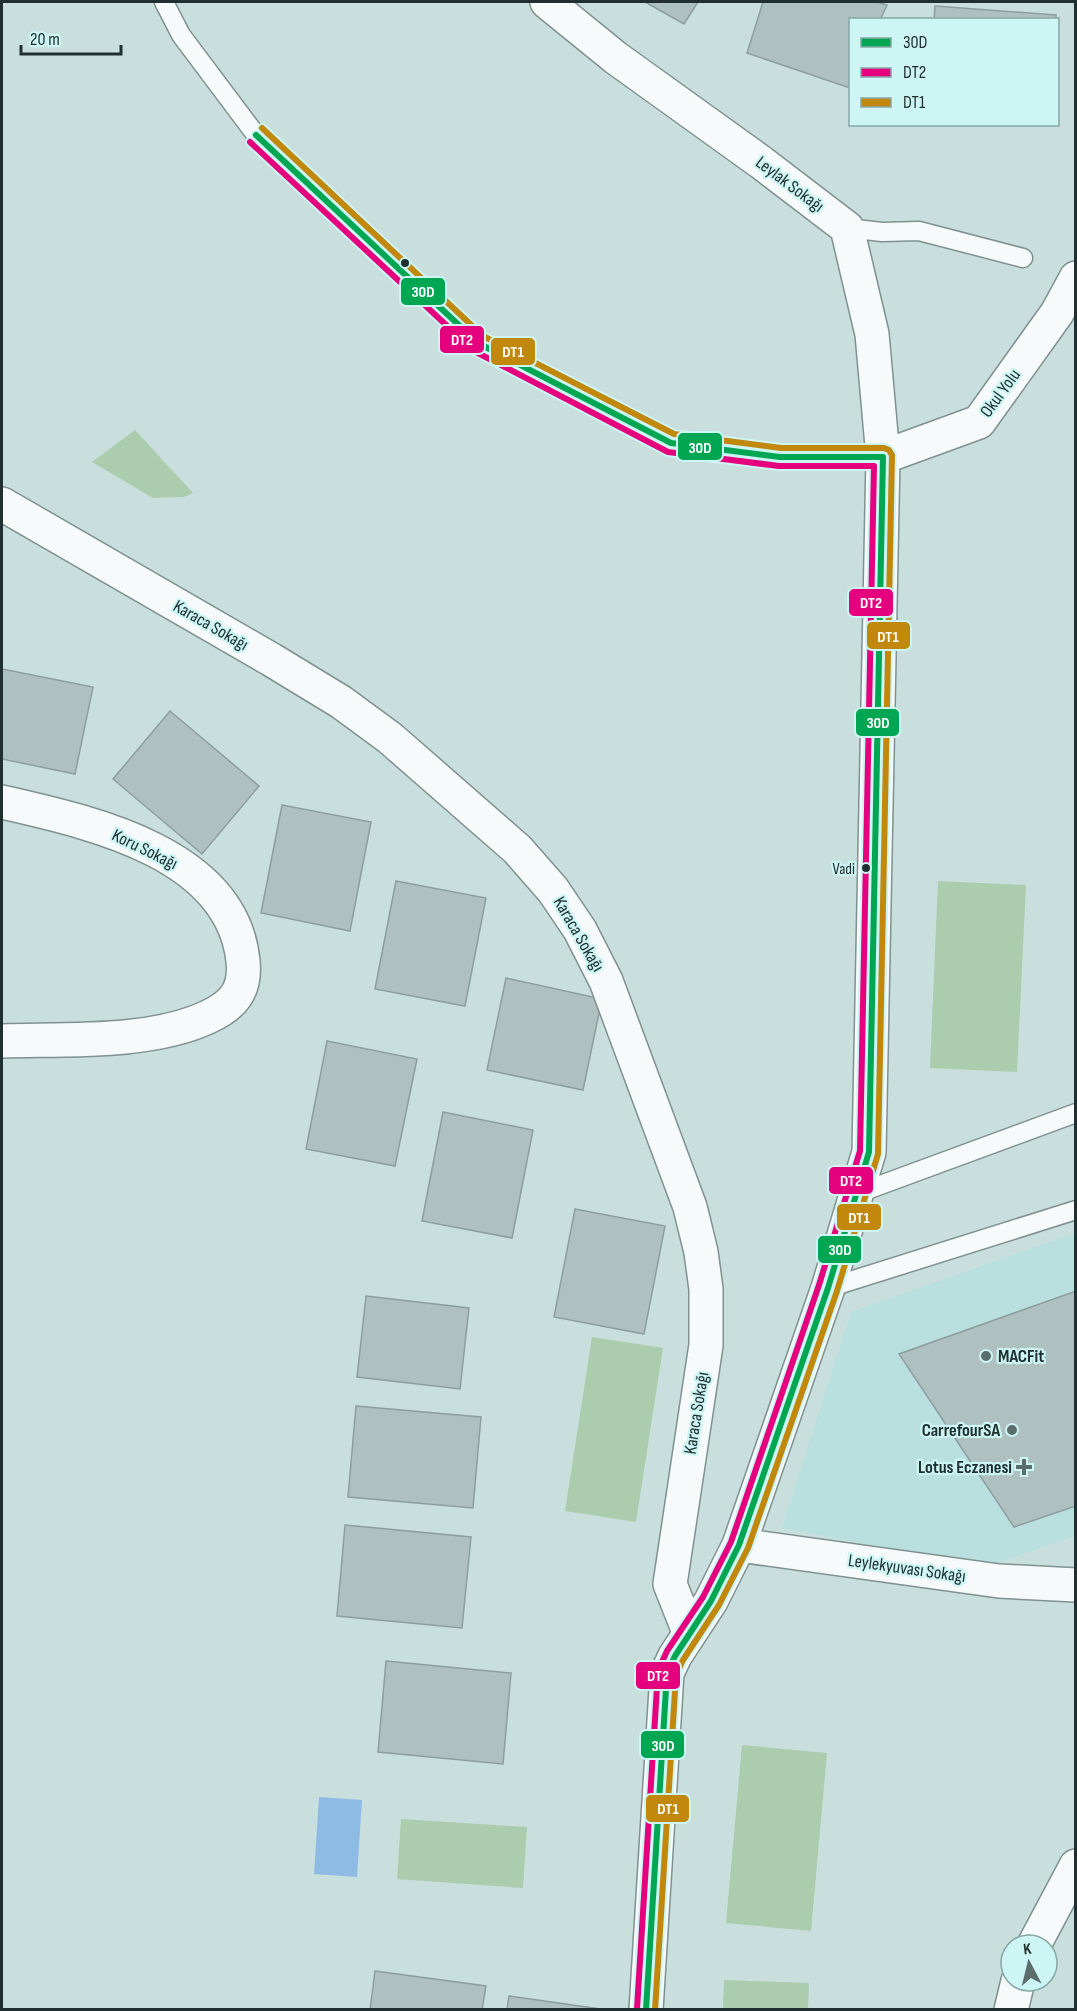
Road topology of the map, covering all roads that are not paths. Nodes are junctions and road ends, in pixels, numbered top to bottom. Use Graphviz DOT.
graph roads {
  1 [pos="164,2"];
  2 [pos="547,2"];
  3 [pos="847,228"];
  4 [pos="1023,258"];
  5 [pos="1076,278"];
  6 [pos="883,457"];
  7 [pos="2,504"];
  8 [pos="2,802"];
  9 [pos="2,1041"];
  10 [pos="1076,1113"];
  11 [pos="856,1194"];
  12 [pos="1076,1210"];
  13 [pos="828,1288"];
  14 [pos="739,1545"];
  15 [pos="1076,1585"];
  16 [pos="689,1632"];
  17 [pos="1076,1866"];
  18 [pos="1040,1933"];
  19 [pos="1015,1993"];
  20 [pos="646,2010"];
  21 [pos="1011,2010"];
  1 -- 6 [label="lane"];
  2 -- 3 [label="street, Leylak Sokağı"];
  3 -- 4 [label="lane"];
  3 -- 6 [label="street"];
  5 -- 6 [label="street, Okul Yolu"];
  6 -- 11 [label="street"];
  7 -- 16 [label="street, Karaca Sokağı"];
  8 -- 9 [label="street, Koru Sokağı"];
  10 -- 11 [label="lane"];
  11 -- 13 [label="street"];
  12 -- 13 [label="lane"];
  13 -- 14 [label="street"];
  14 -- 15 [label="street, Leylekyuvası Sokağı"];
  14 -- 16 [label="street"];
  16 -- 20 [label="street"];
  17 -- 18 [label="street"];
  19 -- 21 [label="street"];
}
